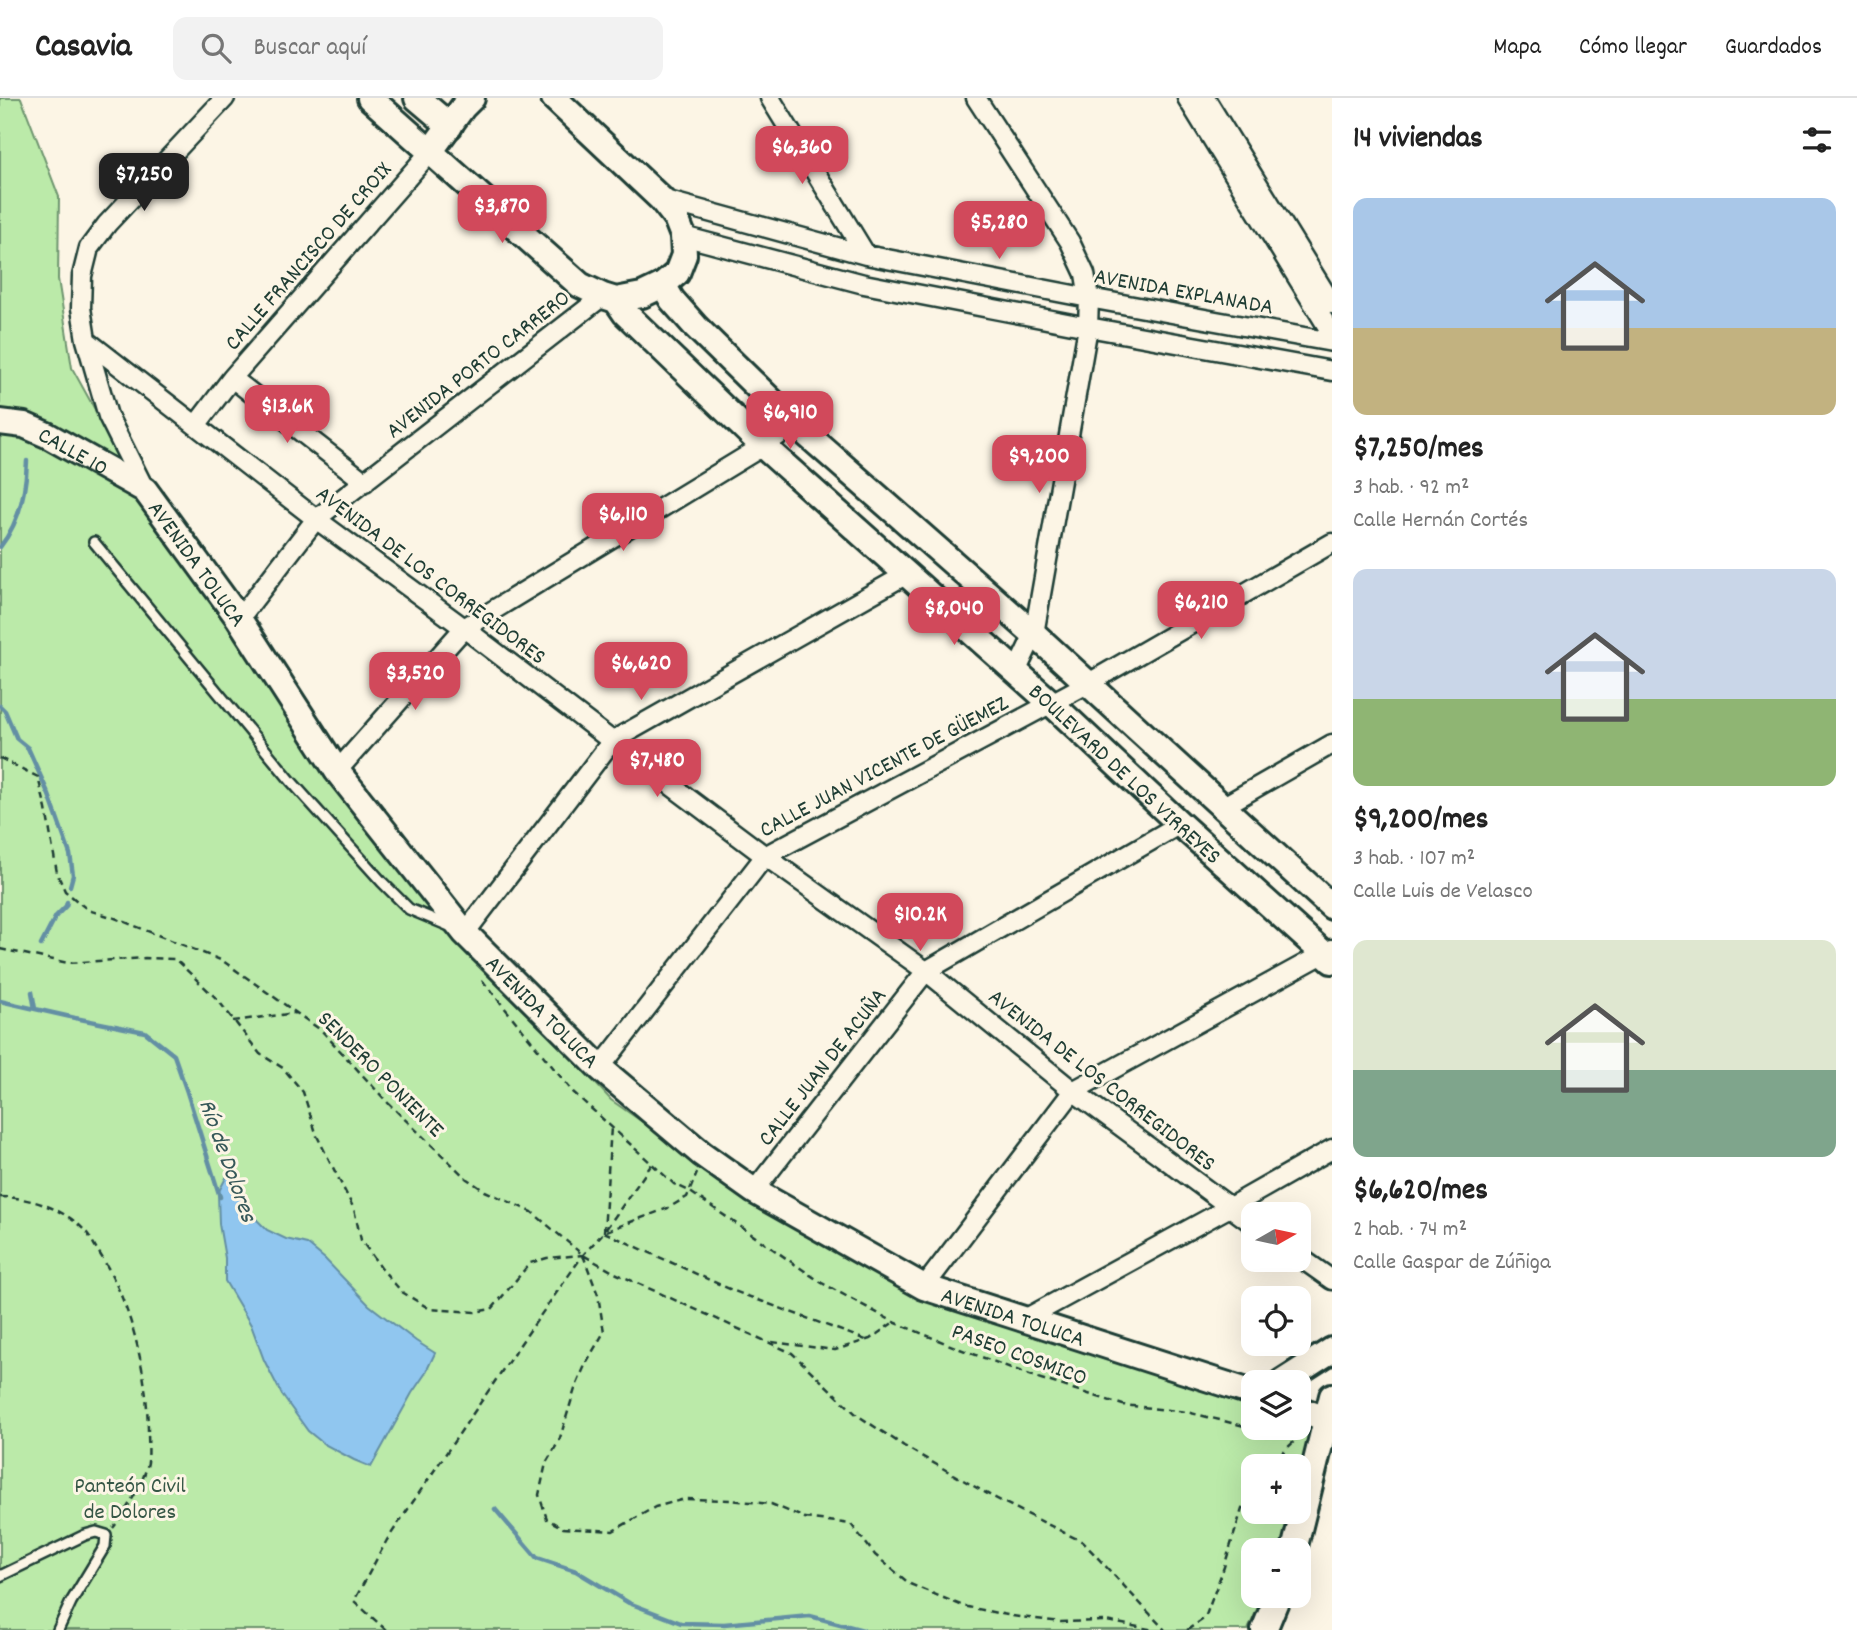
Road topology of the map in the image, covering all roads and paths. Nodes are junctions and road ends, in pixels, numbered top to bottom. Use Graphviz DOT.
graph roads {
  1 [pos="225,98"];
  2 [pos="370,98"];
  3 [pos="416,98"];
  4 [pos="472,98"];
  5 [pos="554,98"];
  6 [pos="770,98"];
  7 [pos="976,98"];
  8 [pos="1187,98"];
  9 [pos="1205,98"];
  10 [pos="450,126"];
  11 [pos="430,152"];
  12 [pos="661,199"];
  13 [pos="682,236"];
  14 [pos="866,255"];
  15 [pos="663,285"];
  16 [pos="609,298"];
  17 [pos="1089,298"];
  18 [pos="1332,304"];
  19 [pos="1088,327"];
  20 [pos="1332,334"];
  21 [pos="86,340"];
  22 [pos="1332,342"];
  23 [pos="1332,371"];
  24 [pos="232,378"];
  25 [pos="0,422"];
  26 [pos="197,424"];
  27 [pos="795,424"];
  28 [pos="763,446"];
  29 [pos="365,482"];
  30 [pos="145,490"];
  31 [pos="316,519"];
  32 [pos="94,542"];
  33 [pos="1332,543"];
  34 [pos="906,574"];
  35 [pos="239,619"];
  36 [pos="464,628"];
  37 [pos="1034,634"];
  38 [pos="1016,672"];
  39 [pos="1087,684"];
  40 [pos="1051,703"];
  41 [pos="612,741"];
  42 [pos="1332,744"];
  43 [pos="0,758"];
  44 [pos="338,771"];
  45 [pos="1222,807"];
  46 [pos="1180,824"];
  47 [pos="765,856"];
  48 [pos="1332,907"];
  49 [pos="464,933"];
  50 [pos="0,949"];
  51 [pos="1329,954"];
  52 [pos="926,971"];
  53 [pos="477,974"];
  54 [pos="296,1013"];
  55 [pos="233,1021"];
  56 [pos="600,1068"];
  57 [pos="1073,1091"];
  58 [pos="611,1126"];
  59 [pos="1332,1149"];
  60 [pos="702,1154"];
  61 [pos="652,1164"];
  62 [pos="690,1191"];
  63 [pos="754,1191"];
  64 [pos="0,1196"];
  65 [pos="1230,1207"];
  66 [pos="1241,1215"];
  67 [pos="604,1232"];
  68 [pos="583,1255"];
  69 [pos="1311,1265"];
  70 [pos="1332,1280"];
  71 [pos="924,1287"];
  72 [pos="1023,1320"];
  73 [pos="894,1322"];
  74 [pos="866,1340"];
  75 [pos="766,1342"];
  76 [pos="1332,1350"];
  77 [pos="1301,1370"];
  78 [pos="1241,1389"];
  79 [pos="1330,1407"];
  80 [pos="1311,1408"];
  81 [pos="1241,1425"];
  82 [pos="1311,1426"];
  83 [pos="1296,1440"];
  84 [pos="1282,1454"];
  85 [pos="1241,1512"];
  86 [pos="106,1535"];
  87 [pos="1297,1538"];
  88 [pos="0,1576"];
  89 [pos="1273,1608"];
  90 [pos="58,1630"];
  91 [pos="386,1630"];
  92 [pos="1155,1630"];
  93 [pos="1166,1630"];
  94 [pos="1186,1630"];
  95 [pos="1264,1630"];
  1 -- 21 [label="street, AVENIDA TOLUCA"];
  2 -- 11 [label="street"];
  3 -- 10 [label="street"];
  4 -- 10 [label="street"];
  5 -- 12 [label="street"];
  6 -- 14 [label="street"];
  7 -- 17 [label="street"];
  8 -- 20 [label="street"];
  9 -- 18 [label="street"];
  10 -- 11 [label="street"];
  11 -- 16 [label="street, BOULEVARD DE LOS VIRREYES"];
  11 -- 24 [label="street, CALLE FRANCISCO DE CROIX"];
  12 -- 13 [label="street"];
  12 -- 14 [label="street, AVENIDA EXPLANADA"];
  13 -- 15 [label="street"];
  13 -- 19 [label="street"];
  14 -- 17 [label="street, AVENIDA EXPLANADA"];
  15 -- 16 [label="street"];
  15 -- 27 [label="street, BOULEVARD DE LOS VIRREYES"];
  16 -- 28 [label="street, BOULEVARD DE LOS VIRREYES"];
  16 -- 29 [label="street, AVENIDA PORTO CARRERO"];
  17 -- 19 [label="street"];
  17 -- 22 [label="street, AVENIDA EXPLANADA"];
  19 -- 23 [label="street"];
  19 -- 37 [label="street"];
  21 -- 26 [label="street, AVENIDA DE LOS CORREGIDORES"];
  21 -- 30 [label="street, AVENIDA TOLUCA"];
  24 -- 26 [label="street, CALLE FRANCISCO DE CROIX"];
  24 -- 29 [label="street"];
  25 -- 30 [label="street, CALLE 10"];
  26 -- 31 [label="street, AVENIDA DE LOS CORREGIDORES"];
  27 -- 28 [label="street"];
  27 -- 37 [label="street, BOULEVARD DE LOS VIRREYES"];
  28 -- 34 [label="street, BOULEVARD DE LOS VIRREYES"];
  28 -- 36 [label="street"];
  29 -- 31 [label="street, AVENIDA PORTO CARRERO"];
  30 -- 35 [label="street, AVENIDA TOLUCA"];
  31 -- 35 [label="street, AVENIDA PORTO CARRERO"];
  31 -- 36 [label="street, AVENIDA DE LOS CORREGIDORES"];
  32 -- 49 [label="lane"];
  33 -- 39 [label="street, CALLE JUAN VICENTE DE GÜEMEZ"];
  34 -- 38 [label="street, BOULEVARD DE LOS VIRREYES"];
  34 -- 41 [label="street"];
  35 -- 44 [label="street, AVENIDA TOLUCA"];
  36 -- 41 [label="street, AVENIDA DE LOS CORREGIDORES"];
  36 -- 44 [label="street"];
  37 -- 38 [label="street"];
  37 -- 39 [label="street, BOULEVARD DE LOS VIRREYES"];
  38 -- 40 [label="street, BOULEVARD DE LOS VIRREYES"];
  39 -- 40 [label="street, CALLE JUAN VICENTE DE GÜEMEZ"];
  39 -- 45 [label="street, BOULEVARD DE LOS VIRREYES"];
  40 -- 46 [label="street, BOULEVARD DE LOS VIRREYES"];
  40 -- 47 [label="street, CALLE JUAN VICENTE DE GÜEMEZ"];
  41 -- 47 [label="street, AVENIDA DE LOS CORREGIDORES"];
  41 -- 49 [label="street"];
  42 -- 45 [label="street"];
  43 -- 54 [label="path, SENDERO PONIENTE"];
  44 -- 49 [label="street, AVENIDA TOLUCA"];
  45 -- 48 [label="street, BOULEVARD DE LOS VIRREYES"];
  46 -- 51 [label="street, BOULEVARD DE LOS VIRREYES"];
  46 -- 52 [label="street, CALLE JUAN DE ACUÑA"];
  47 -- 52 [label="street, AVENIDA DE LOS CORREGIDORES"];
  47 -- 56 [label="street, CALLE JUAN VICENTE DE GÜEMEZ"];
  49 -- 56 [label="street, AVENIDA TOLUCA"];
  50 -- 55 [label="path"];
  51 -- 57 [label="street"];
  52 -- 57 [label="street, AVENIDA DE LOS CORREGIDORES"];
  52 -- 63 [label="street, CALLE JUAN DE ACUÑA"];
  53 -- 58 [label="path, PASEO COSMICO"];
  54 -- 55 [label="path"];
  54 -- 68 [label="path, SENDERO PONIENTE"];
  55 -- 68 [label="path"];
  56 -- 60 [label="street, AVENIDA TOLUCA"];
  57 -- 65 [label="street, AVENIDA DE LOS CORREGIDORES"];
  57 -- 71 [label="street"];
  58 -- 61 [label="path, PASEO COSMICO"];
  58 -- 67 [label="path"];
  59 -- 65 [label="street"];
  60 -- 62 [label="path"];
  60 -- 63 [label="street, AVENIDA TOLUCA"];
  61 -- 62 [label="path, PASEO COSMICO"];
  61 -- 67 [label="path"];
  62 -- 67 [label="path"];
  62 -- 73 [label="path, PASEO COSMICO"];
  63 -- 71 [label="street, AVENIDA TOLUCA"];
  64 -- 86 [label="path"];
  65 -- 66 [label="street, AVENIDA DE LOS CORREGIDORES"];
  65 -- 72 [label="street"];
  67 -- 68 [label="path"];
  67 -- 74 [label="path"];
  68 -- 75 [label="path, SENDERO PONIENTE"];
  68 -- 91 [label="path"];
  68 -- 92 [label="path"];
  69 -- 70 [label="street"];
  71 -- 72 [label="street, AVENIDA TOLUCA"];
  72 -- 78 [label="street, AVENIDA TOLUCA"];
  73 -- 74 [label="path"];
  73 -- 81 [label="path, PASEO COSMICO"];
  74 -- 75 [label="path"];
  75 -- 93 [label="path, SENDERO PONIENTE"];
  76 -- 77 [label="street"];
  79 -- 80 [label="street"];
  79 -- 82 [label="path"];
  79 -- 87 [label="street"];
  83 -- 84 [label="path"];
  85 -- 94 [label="path"];
  86 -- 88 [label="lane"];
  86 -- 90 [label="lane"];
  89 -- 95 [label="street"];
}
